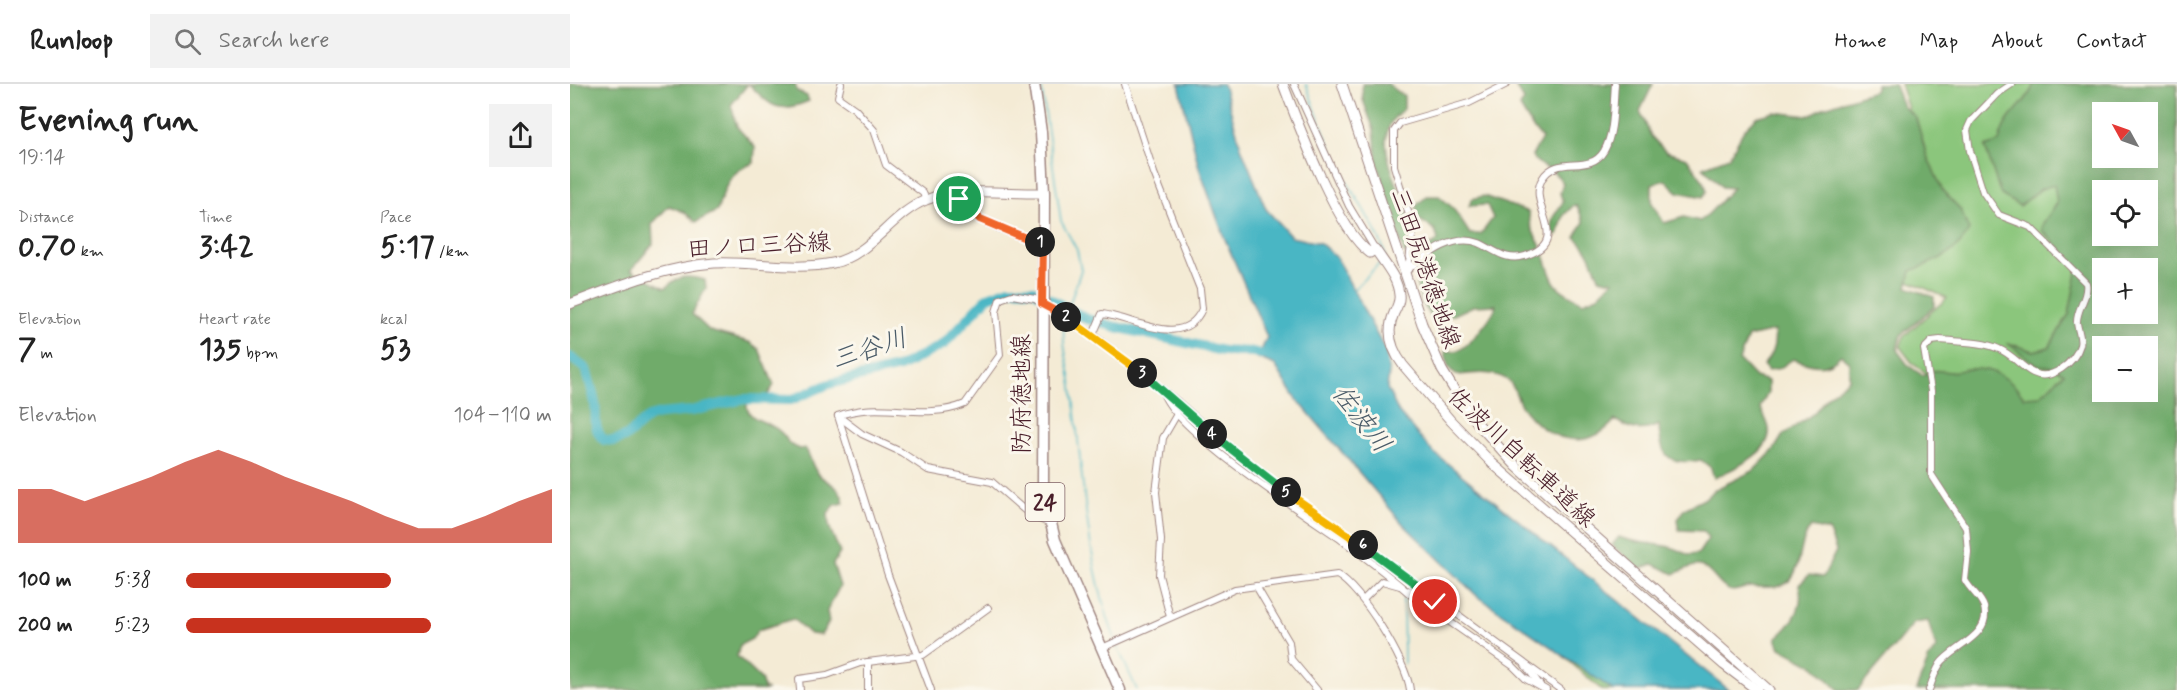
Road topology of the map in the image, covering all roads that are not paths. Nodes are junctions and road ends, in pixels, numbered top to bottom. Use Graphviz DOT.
graph roads {
  1 [pos="840,84"];
  2 [pos="1034,84"];
  3 [pos="1125,84"];
  4 [pos="1283,84"];
  5 [pos="1294,84"];
  6 [pos="1342,84"];
  7 [pos="1507,84"];
  8 [pos="1615,84"];
  9 [pos="2012,84"];
  10 [pos="957,193"];
  11 [pos="1044,193"];
  12 [pos="926,200"];
  13 [pos="1043,241"];
  14 [pos="1377,252"];
  15 [pos="1402,259"];
  16 [pos="1387,268"];
  17 [pos="1408,270"];
  18 [pos="1042,297"];
  19 [pos="570,304"];
  20 [pos="1093,335"];
  21 [pos="1162,389"];
  22 [pos="1177,414"];
  23 [pos="838,416"];
  24 [pos="1050,524"];
  25 [pos="1603,544"];
  26 [pos="1595,553"];
  27 [pos="1256,586"];
  28 [pos="1404,588"];
  29 [pos="1364,599"];
  30 [pos="1437,600"];
  31 [pos="988,608"];
  32 [pos="1170,617"];
  33 [pos="1102,648"];
  34 [pos="919,656"];
  35 [pos="868,662"];
  36 [pos="1525,664"];
  37 [pos="1724,665"];
  38 [pos="1746,673"];
  39 [pos="1544,689"];
  40 [pos="800,690"];
  41 [pos="868,690"];
  42 [pos="931,690"];
  43 [pos="1120,690"];
  44 [pos="1317,690"];
  45 [pos="1410,690"];
  46 [pos="1561,690"];
  47 [pos="1757,690"];
  48 [pos="1769,690"];
  49 [pos="1929,690"];
  1 -- 12 [label="street"];
  2 -- 11 [label="main road, 防府徳地線 / 24"];
  3 -- 20 [label="street"];
  4 -- 14 [label="main road, 佐波川自転車道線"];
  5 -- 14 [label="street"];
  6 -- 15 [label="main road, 三田尻港徳地線"];
  7 -- 17 [label="street"];
  8 -- 17 [label="street"];
  9 -- 49 [label="street"];
  10 -- 11 [label="main road, 田ノ口三谷線"];
  10 -- 12 [label="main road, 田ノ口三谷線"];
  10 -- 13 [label="street"];
  11 -- 13 [label="main road, 防府徳地線 / 24"];
  12 -- 19 [label="main road, 田ノ口三谷線"];
  13 -- 18 [label="main road, 防府徳地線 / 24"];
  14 -- 16 [label="main road, 佐波川自転車道線"];
  15 -- 16 [label="street"];
  15 -- 17 [label="main road, 三田尻港徳地線"];
  16 -- 26 [label="main road, 佐波川自転車道線"];
  17 -- 25 [label="main road, 三田尻港徳地線"];
  18 -- 20 [label="street"];
  18 -- 23 [label="street"];
  18 -- 24 [label="main road, 防府徳地線 / 24"];
  20 -- 21 [label="street"];
  21 -- 22 [label="street"];
  21 -- 30 [label="street"];
  22 -- 28 [label="street"];
  22 -- 32 [label="street"];
  23 -- 24 [label="street"];
  23 -- 34 [label="street"];
  24 -- 33 [label="main road, 防府徳地線 / 24"];
  25 -- 26 [label="street"];
  25 -- 38 [label="main road, 三田尻港徳地線"];
  26 -- 37 [label="main road, 佐波川自転車道線"];
  27 -- 29 [label="street"];
  27 -- 32 [label="street"];
  27 -- 44 [label="street"];
  28 -- 29 [label="street"];
  28 -- 30 [label="street"];
  28 -- 39 [label="street"];
  29 -- 45 [label="street"];
  30 -- 36 [label="street"];
  31 -- 34 [label="street"];
  32 -- 33 [label="street"];
  33 -- 43 [label="main road, 防府徳地線 / 24"];
  34 -- 35 [label="street"];
  34 -- 42 [label="street"];
  35 -- 40 [label="street"];
  35 -- 41 [label="street"];
  36 -- 39 [label="street"];
  36 -- 46 [label="street"];
  37 -- 38 [label="street"];
  37 -- 47 [label="main road, 佐波川自転車道線"];
  38 -- 47 [label="street"];
  38 -- 48 [label="main road, 三田尻港徳地線"];
}
